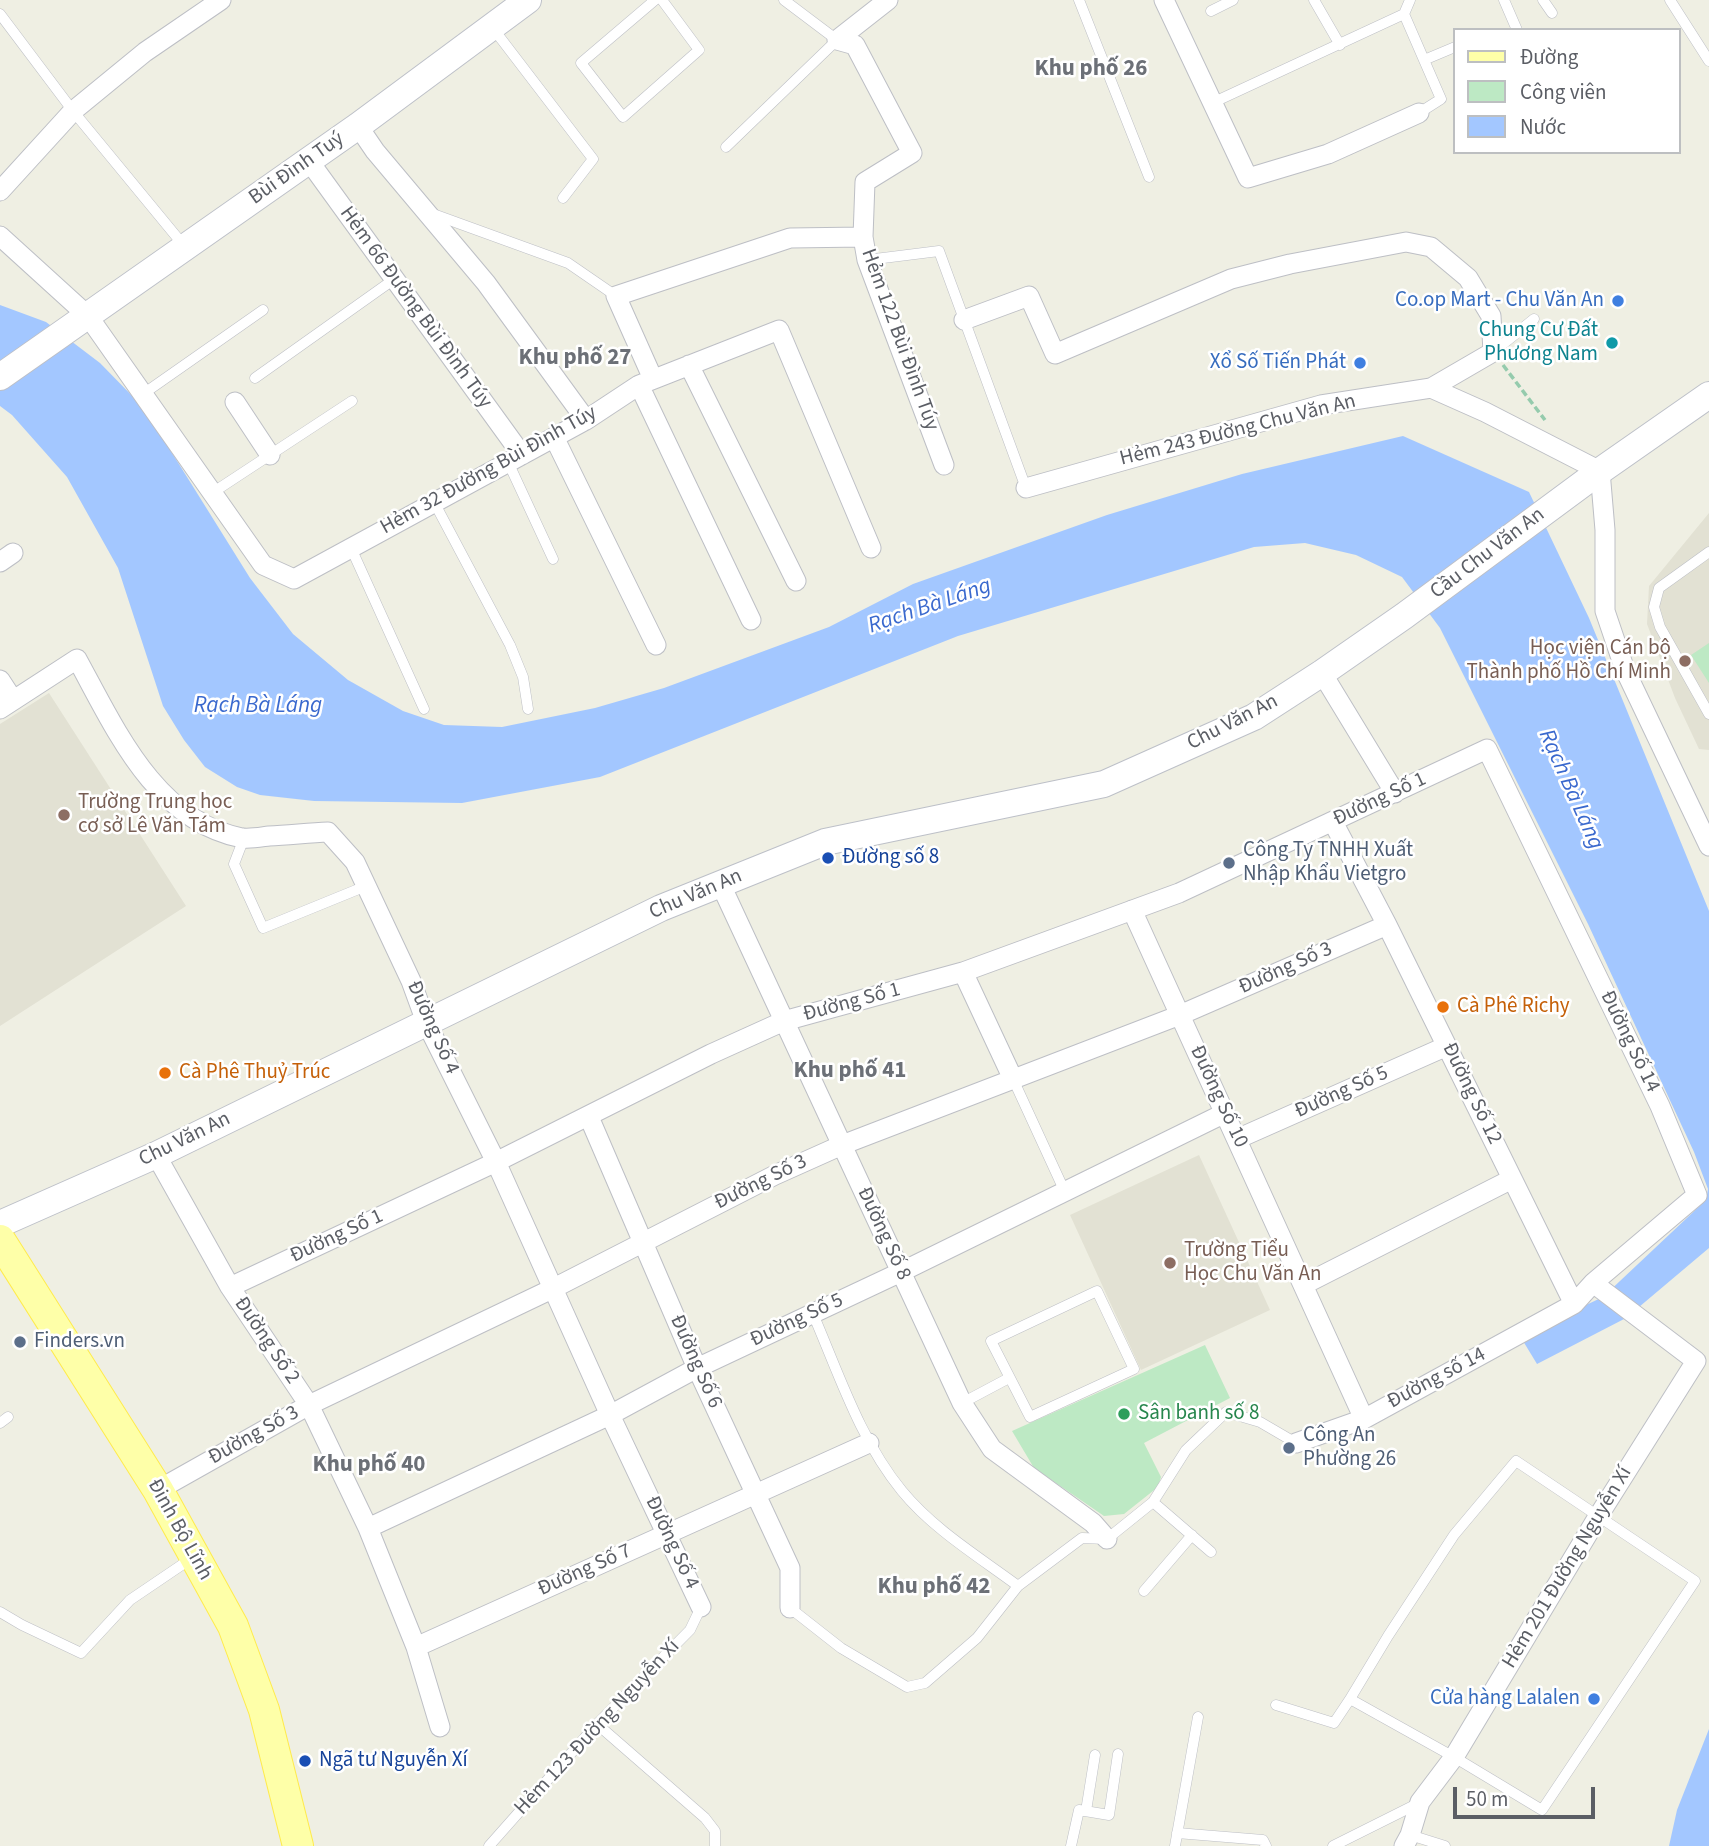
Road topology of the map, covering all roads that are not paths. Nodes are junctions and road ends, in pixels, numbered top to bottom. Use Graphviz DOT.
graph roads {
  1 [pos="221,0"];
  2 [pos="528,0"];
  3 [pos="655,0"];
  4 [pos="662,0"];
  5 [pos="784,0"];
  6 [pos="888,0"];
  7 [pos="1079,0"];
  8 [pos="1164,0"];
  9 [pos="1233,0"];
  10 [pos="1314,0"];
  11 [pos="1410,0"];
  12 [pos="1504,0"];
  13 [pos="1542,0"];
  14 [pos="1670,0"];
  15 [pos="1211,10"];
  16 [pos="1552,13"];
  17 [pos="0,14"];
  18 [pos="1404,14"];
  19 [pos="492,27"];
  20 [pos="1516,28"];
  21 [pos="837,40"];
  22 [pos="1340,45"];
  23 [pos="1454,47"];
  24 [pos="1424,60"];
  25 [pos="1709,61"];
  26 [pos="1212,103"];
  27 [pos="73,111"];
  28 [pos="1419,113"];
  29 [pos="358,126"];
  30 [pos="726,148"];
  31 [pos="309,161"];
  32 [pos="1149,177"];
  33 [pos="0,191"];
  34 [pos="563,198"];
  35 [pos="425,211"];
  36 [pos="0,236"];
  37 [pos="863,237"];
  38 [pos="185,247"];
  39 [pos="867,260"];
  40 [pos="393,280"];
  41 [pos="616,296"];
  42 [pos="264,310"];
  43 [pos="88,316"];
  44 [pos="1534,319"];
  45 [pos="964,320"];
  46 [pos="1493,352"];
  47 [pos="690,365"];
  48 [pos="0,377"];
  49 [pos="256,379"];
  50 [pos="646,382"];
  51 [pos="1431,388"];
  52 [pos="143,394"];
  53 [pos="1709,395"];
  54 [pos="352,401"];
  55 [pos="235,402"];
  56 [pos="586,420"];
  57 [pos="554,437"];
  58 [pos="270,455"];
  59 [pos="515,459"];
  60 [pos="944,465"];
  61 [pos="1600,471"];
  62 [pos="1026,488"];
  63 [pos="212,493"];
  64 [pos="434,502"];
  65 [pos="351,548"];
  66 [pos="871,548"];
  67 [pos="1709,552"];
  68 [pos="553,559"];
  69 [pos="796,581"];
  70 [pos="1405,616"];
  71 [pos="751,620"];
  72 [pos="656,645"];
  73 [pos="1322,673"];
  74 [pos="0,680"];
  75 [pos="7,705"];
  76 [pos="424,709"];
  77 [pos="528,709"];
  78 [pos="1709,714"];
  79 [pos="1488,749"];
  80 [pos="1395,793"];
  81 [pos="1333,822"];
  82 [pos="244,838"];
  83 [pos="1709,846"];
  84 [pos="720,883"];
  85 [pos="366,886"];
  86 [pos="1132,910"];
  87 [pos="1387,925"];
  88 [pos="963,972"];
  89 [pos="1180,1015"];
  90 [pos="784,1021"];
  91 [pos="426,1022"];
  92 [pos="1447,1046"];
  93 [pos="1013,1079"];
  94 [pos="1225,1113"];
  95 [pos="589,1117"];
  96 [pos="1237,1139"];
  97 [pos="842,1145"];
  98 [pos="156,1155"];
  99 [pos="496,1162"];
  100 [pos="1512,1179"];
  101 [pos="1065,1192"];
  102 [pos="0,1224"];
  103 [pos="0,1240"];
  104 [pos="641,1243"];
  105 [pos="901,1272"];
  106 [pos="1593,1283"];
  107 [pos="1303,1285"];
  108 [pos="230,1287"];
  109 [pos="554,1288"];
  110 [pos="1574,1304"];
  111 [pos="813,1314"];
  112 [pos="697,1368"];
  113 [pos="1009,1378"];
  114 [pos="962,1403"];
  115 [pos="309,1405"];
  116 [pos="610,1415"];
  117 [pos="1364,1419"];
  118 [pos="1296,1443"];
  119 [pos="869,1444"];
  120 [pos="158,1490"];
  121 [pos="756,1494"];
  122 [pos="1153,1502"];
  123 [pos="1598,1515"];
  124 [pos="368,1528"];
  125 [pos="667,1534"];
  126 [pos="1192,1535"];
  127 [pos="1107,1539"];
  128 [pos="1211,1552"];
  129 [pos="195,1556"];
  130 [pos="1018,1586"];
  131 [pos="1144,1591"];
  132 [pos="701,1607"];
  133 [pos="790,1608"];
  134 [pos="0,1612"];
  135 [pos="416,1647"];
  136 [pos="1350,1699"];
  137 [pos="1276,1705"];
  138 [pos="1198,1717"];
  139 [pos="597,1724"];
  140 [pos="440,1727"];
  141 [pos="1118,1754"];
  142 [pos="1095,1755"];
  143 [pos="1454,1757"];
  144 [pos="1420,1802"];
  145 [pos="1086,1811"];
  146 [pos="1177,1833"];
  147 [pos="1407,1841"];
  148 [pos="298,1846"];
  149 [pos="490,1846"];
  150 [pos="715,1846"];
  151 [pos="1071,1846"];
  152 [pos="1175,1846"];
  153 [pos="1266,1846"];
  154 [pos="1333,1846"];
  155 [pos="1445,1846"];
  1 -- 27 [label="street"];
  2 -- 19 [label="street, Bùi Đình Tuý"];
  3 -- 4 [label="lane"];
  5 -- 21 [label="lane, Hẻm 122 Bùi Đình Túy"];
  6 -- 21 [label="street"];
  7 -- 32 [label="lane"];
  8 -- 26 [label="street"];
  9 -- 15 [label="lane"];
  10 -- 22 [label="lane"];
  11 -- 18 [label="lane"];
  12 -- 20 [label="lane"];
  13 -- 16 [label="lane"];
  14 -- 25 [label="lane"];
  17 -- 27 [label="lane"];
  18 -- 22 [label="lane"];
  18 -- 24 [label="lane"];
  19 -- 29 [label="street, Bùi Đình Tuý"];
  19 -- 34 [label="lane"];
  21 -- 30 [label="lane"];
  21 -- 37 [label="street, Hẻm 122 Bùi Đình Túy"];
  22 -- 26 [label="lane"];
  23 -- 24 [label="lane"];
  24 -- 28 [label="lane"];
  26 -- 28 [label="street"];
  27 -- 33 [label="street"];
  27 -- 38 [label="lane"];
  29 -- 31 [label="street, Bùi Đình Tuý"];
  29 -- 35 [label="street"];
  31 -- 38 [label="street, Bùi Đình Tuý"];
  31 -- 40 [label="street, Hẻm 66 Đường Bùi Đình Túy"];
  35 -- 41 [label="lane"];
  35 -- 56 [label="street"];
  36 -- 43 [label="street, Hẻm 32 Đường Bùi Đình Túy"];
  37 -- 39 [label="street, Hẻm 122 Bùi Đình Túy"];
  37 -- 41 [label="street"];
  38 -- 43 [label="street, Bùi Đình Tuý"];
  39 -- 45 [label="lane"];
  39 -- 60 [label="street, Hẻm 122 Bùi Đình Túy"];
  40 -- 49 [label="lane"];
  40 -- 59 [label="street, Hẻm 66 Đường Bùi Đình Túy"];
  41 -- 50 [label="street"];
  42 -- 52 [label="lane"];
  43 -- 48 [label="street, Bùi Đình Tuý"];
  43 -- 52 [label="street, Hẻm 32 Đường Bùi Đình Túy"];
  44 -- 46 [label="lane"];
  45 -- 46 [label="street"];
  45 -- 62 [label="lane"];
  46 -- 51 [label="street"];
  47 -- 50 [label="street, Hẻm 32 Đường Bùi Đình Túy"];
  47 -- 66 [label="street, Hẻm 32 Đường Bùi Đình Túy"];
  47 -- 69 [label="street"];
  50 -- 56 [label="street, Hẻm 32 Đường Bùi Đình Túy"];
  50 -- 71 [label="street"];
  51 -- 61 [label="street"];
  51 -- 62 [label="street, Hẻm 243 Đường Chu Văn An"];
  52 -- 63 [label="street, Hẻm 32 Đường Bùi Đình Túy"];
  53 -- 61 [label="street"];
  54 -- 58 [label="lane"];
  55 -- 58 [label="street"];
  56 -- 57 [label="street, Hẻm 32 Đường Bùi Đình Túy"];
  57 -- 59 [label="street, Hẻm 32 Đường Bùi Đình Túy"];
  57 -- 72 [label="street"];
  58 -- 63 [label="lane"];
  59 -- 64 [label="street, Hẻm 32 Đường Bùi Đình Túy"];
  59 -- 68 [label="lane"];
  61 -- 70 [label="street, Cầu Chu Văn An"];
  61 -- 83 [label="street"];
  63 -- 65 [label="street, Hẻm 32 Đường Bùi Đình Túy"];
  64 -- 65 [label="street, Hẻm 32 Đường Bùi Đình Túy"];
  64 -- 77 [label="lane"];
  65 -- 76 [label="lane"];
  67 -- 78 [label="lane"];
  70 -- 73 [label="street, Chu Văn An"];
  73 -- 80 [label="street"];
  73 -- 84 [label="street, Chu Văn An"];
  74 -- 75 [label="street"];
  75 -- 82 [label="street, Đường Số 4"];
  79 -- 80 [label="street, Đường Số 1"];
  79 -- 106 [label="street, Đường Số 14"];
  80 -- 81 [label="street, Đường Số 1"];
  81 -- 86 [label="street, Đường Số 1"];
  81 -- 87 [label="street, Đường Số 12"];
  82 -- 85 [label="street, Đường Số 4"];
  82 -- 85 [label="lane"];
  84 -- 90 [label="street, Đường Số 8"];
  84 -- 91 [label="street, Chu Văn An"];
  85 -- 91 [label="street, Đường Số 4"];
  86 -- 88 [label="street, Đường Số 1"];
  86 -- 89 [label="street, Đường Số 10"];
  87 -- 89 [label="street, Đường Số 3"];
  87 -- 92 [label="street, Đường Số 12"];
  88 -- 90 [label="street, Đường Số 1"];
  88 -- 93 [label="street"];
  89 -- 93 [label="street, Đường Số 3"];
  89 -- 94 [label="street, Đường Số 10"];
  90 -- 95 [label="street, Đường Số 1"];
  90 -- 97 [label="street, Đường Số 8"];
  91 -- 98 [label="street, Chu Văn An"];
  91 -- 99 [label="street, Đường Số 4"];
  92 -- 96 [label="street, Đường Số 5"];
  92 -- 100 [label="street, Đường Số 12"];
  93 -- 97 [label="street, Đường Số 3"];
  93 -- 101 [label="lane"];
  94 -- 96 [label="street, Đường Số 10"];
  94 -- 101 [label="street, Đường Số 5"];
  95 -- 99 [label="street, Đường Số 1"];
  95 -- 104 [label="street, Đường Số 6"];
  96 -- 107 [label="street, Đường Số 10"];
  97 -- 104 [label="street, Đường Số 3"];
  97 -- 105 [label="street, Đường Số 8"];
  98 -- 102 [label="street, Chu Văn An"];
  98 -- 108 [label="street, Đường Số 2"];
  99 -- 108 [label="street, Đường Số 1"];
  99 -- 109 [label="street, Đường Số 4"];
  100 -- 107 [label="street"];
  100 -- 110 [label="street, Đường Số 12"];
  101 -- 105 [label="street, Đường Số 5"];
  103 -- 120 [label="main road, Đinh Bộ Lĩnh"];
  104 -- 109 [label="street, Đường Số 3"];
  104 -- 112 [label="street, Đường Số 6"];
  105 -- 111 [label="street, Đường Số 5"];
  105 -- 114 [label="street, Đường Số 8"];
  106 -- 110 [label="street"];
  106 -- 123 [label="street, Hẻm 201 Đường Nguyễn Xí"];
  107 -- 117 [label="street, Đường Số 10"];
  108 -- 115 [label="street, Đường Số 2"];
  109 -- 115 [label="street, Đường Số 3"];
  109 -- 116 [label="street, Đường Số 4"];
  110 -- 117 [label="street, Đường số 14"];
  111 -- 112 [label="street, Đường Số 5"];
  111 -- 119 [label="lane"];
  112 -- 116 [label="street, Đường Số 5"];
  112 -- 121 [label="street, Đường Số 6"];
  113 -- 113 [label="lane"];
  113 -- 114 [label="lane"];
  114 -- 127 [label="street, Đường Số 8"];
  115 -- 120 [label="street, Đường Số 3"];
  115 -- 124 [label="street, Đường Số 2"];
  116 -- 124 [label="street, Đường Số 5"];
  116 -- 125 [label="street, Đường Số 4"];
  117 -- 118 [label="street, Đường số 14"];
  118 -- 122 [label="lane"];
  119 -- 121 [label="street, Đường Số 7"];
  119 -- 130 [label="lane"];
  120 -- 129 [label="main road, Đinh Bộ Lĩnh"];
  121 -- 125 [label="street, Đường Số 7"];
  121 -- 133 [label="street, Đường Số 6"];
  122 -- 126 [label="lane"];
  122 -- 127 [label="lane"];
  123 -- 136 [label="lane"];
  123 -- 143 [label="street, Hẻm 201 Đường Nguyễn Xí"];
  123 -- 143 [label="lane"];
  124 -- 135 [label="street, Đường Số 2"];
  125 -- 132 [label="street, Đường Số 4"];
  125 -- 135 [label="street, Đường Số 7"];
  126 -- 128 [label="lane"];
  126 -- 131 [label="lane"];
  127 -- 130 [label="lane"];
  129 -- 134 [label="lane"];
  129 -- 148 [label="main road, Đinh Bộ Lĩnh"];
  130 -- 133 [label="lane"];
  132 -- 139 [label="lane, Hẻm 123 Đường Nguyễn Xí"];
  135 -- 140 [label="street, Đường Số 2"];
  136 -- 137 [label="lane"];
  136 -- 143 [label="lane"];
  138 -- 146 [label="lane"];
  139 -- 149 [label="lane, Hẻm 123 Đường Nguyễn Xí"];
  139 -- 150 [label="lane"];
  141 -- 145 [label="lane"];
  142 -- 145 [label="lane"];
  143 -- 144 [label="street, Hẻm 201 Đường Nguyễn Xí"];
  144 -- 147 [label="street, Hẻm 201 Đường Nguyễn Xí"];
  144 -- 154 [label="lane"];
  145 -- 151 [label="lane"];
  146 -- 152 [label="lane"];
  146 -- 153 [label="lane"];
  147 -- 155 [label="lane"];
}
